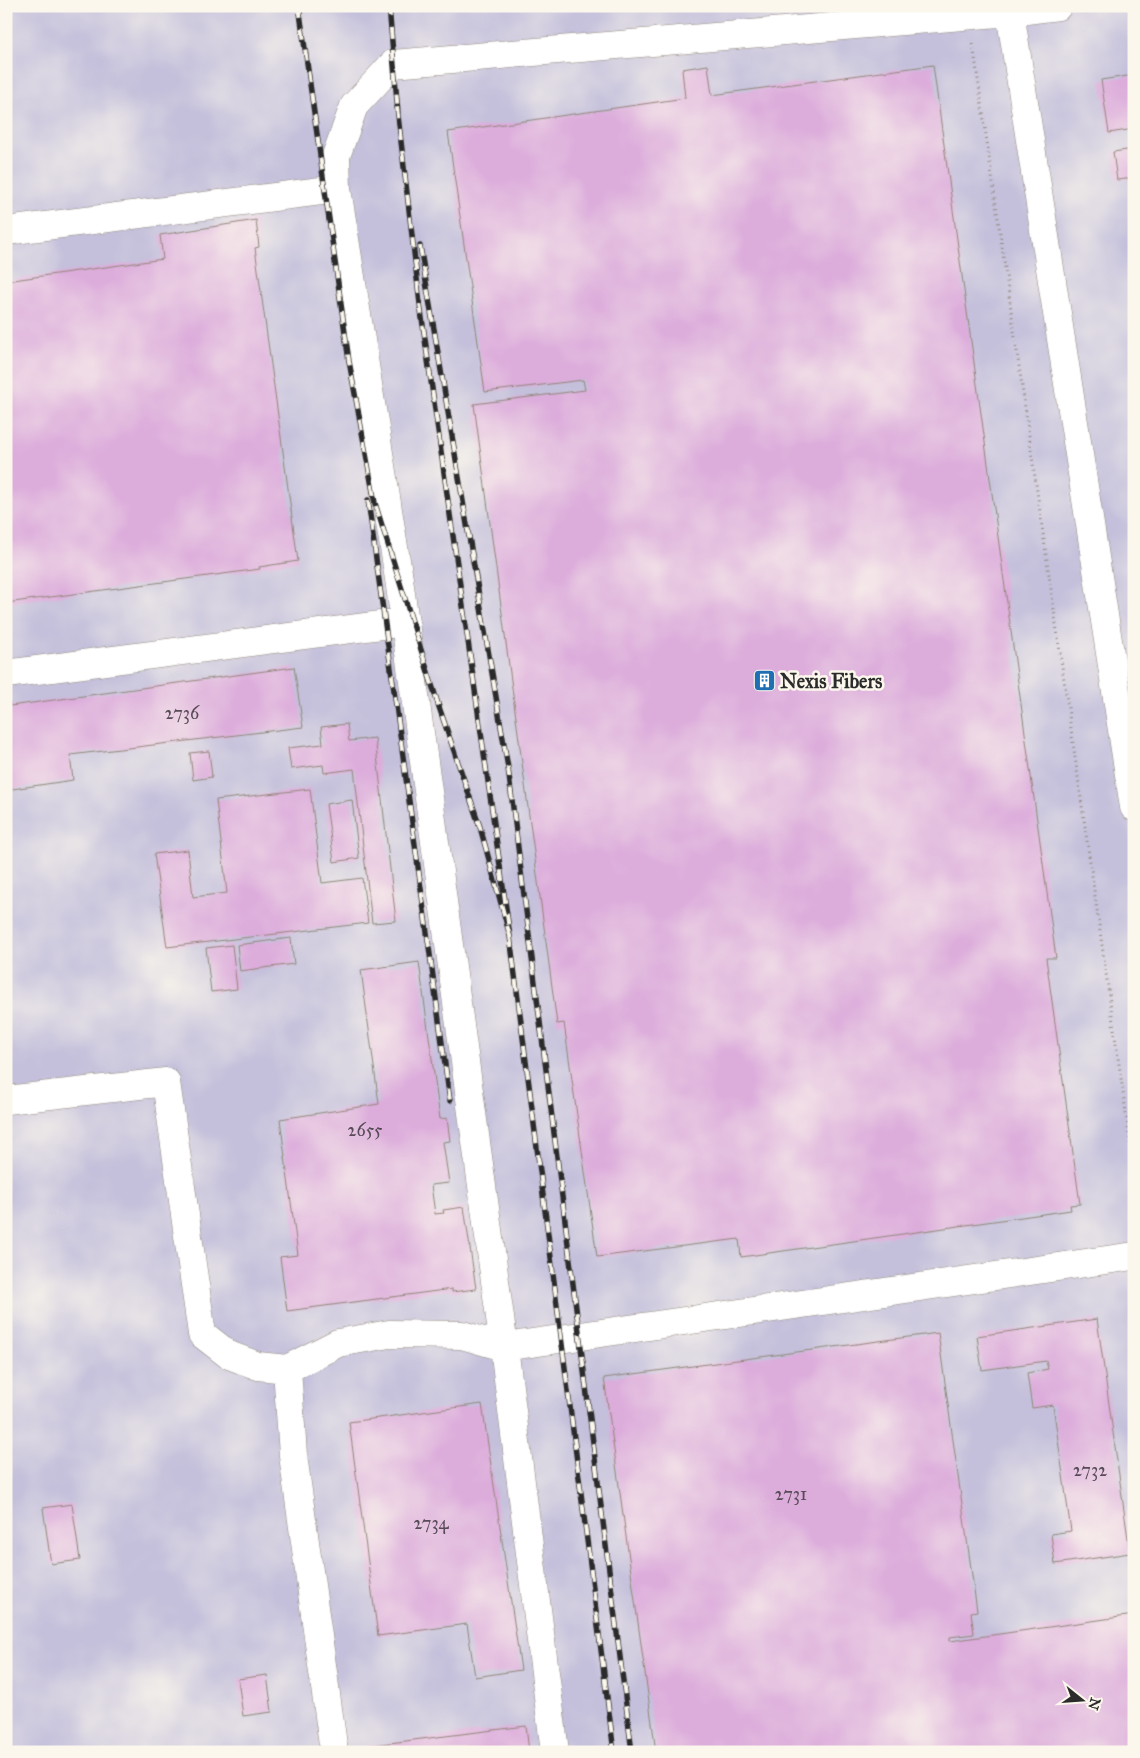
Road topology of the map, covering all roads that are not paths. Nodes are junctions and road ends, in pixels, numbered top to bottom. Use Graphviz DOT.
graph roads {
  1 [pos="1058,6"];
  2 [pos="1010,12"];
  3 [pos="336,189"];
  4 [pos="6,231"];
  5 [pos="404,622"];
  6 [pos="6,674"];
  7 [pos="1134,807"];
  8 [pos="6,1100"];
  9 [pos="1134,1256"];
  10 [pos="504,1346"];
  11 [pos="287,1369"];
  12 [pos="334,1752"];
  13 [pos="555,1752"];
  1 -- 2 [label="lane"];
  2 -- 3 [label="lane"];
  2 -- 7 [label="lane"];
  3 -- 4 [label="lane"];
  3 -- 5 [label="lane"];
  5 -- 6 [label="lane"];
  5 -- 10 [label="lane"];
  8 -- 11 [label="lane"];
  9 -- 10 [label="lane"];
  10 -- 11 [label="lane"];
  10 -- 13 [label="lane"];
  11 -- 12 [label="lane"];
}
